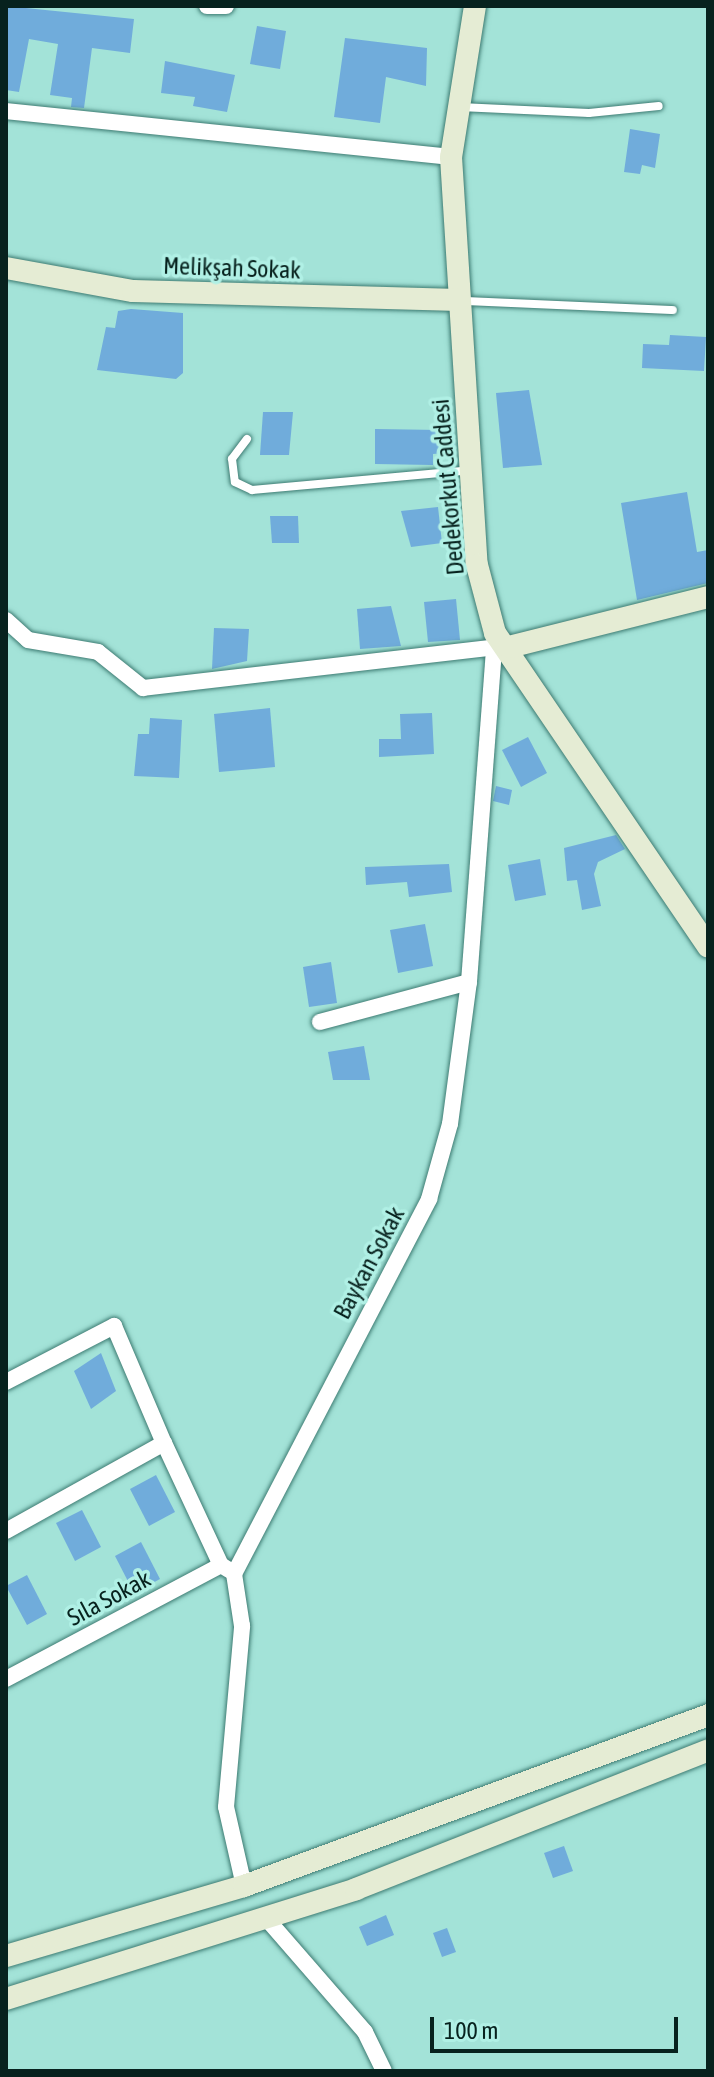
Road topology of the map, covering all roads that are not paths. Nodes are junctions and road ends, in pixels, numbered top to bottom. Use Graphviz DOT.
graph roads {
  1 [pos="207,6"];
  2 [pos="226,6"];
  3 [pos="475,6"];
  4 [pos="659,106"];
  5 [pos="459,107"];
  6 [pos="6,111"];
  7 [pos="451,157"];
  8 [pos="6,268"];
  9 [pos="459,300"];
  10 [pos="673,310"];
  11 [pos="247,439"];
  12 [pos="473,470"];
  13 [pos="708,597"];
  14 [pos="6,620"];
  15 [pos="498,643"];
  16 [pos="708,946"];
  17 [pos="469,982"];
  18 [pos="320,1022"];
  19 [pos="6,1382"];
  20 [pos="164,1443"];
  21 [pos="6,1531"];
  22 [pos="228,1569"];
  23 [pos="6,1679"];
  24 [pos="708,1715"];
  25 [pos="708,1750"];
  26 [pos="244,1886"];
  27 [pos="266,1918"];
  28 [pos="6,1956"];
  29 [pos="6,1999"];
  30 [pos="384,2071"];
  1 -- 2 [label="street"];
  3 -- 5 [label="street, Dedekorkut Caddesi"];
  4 -- 5 [label="lane"];
  5 -- 7 [label="street, Dedekorkut Caddesi"];
  6 -- 7 [label="street"];
  7 -- 9 [label="street, Dedekorkut Caddesi"];
  8 -- 9 [label="street, Melikşah Sokak"];
  9 -- 10 [label="lane"];
  9 -- 12 [label="street, Dedekorkut Caddesi"];
  11 -- 12 [label="lane"];
  12 -- 15 [label="street, Dedekorkut Caddesi"];
  13 -- 15 [label="street"];
  14 -- 15 [label="street"];
  15 -- 16 [label="street, Dedekorkut Caddesi"];
  15 -- 17 [label="street, Baykan Sokak"];
  17 -- 18 [label="street"];
  17 -- 22 [label="street, Baykan Sokak"];
  19 -- 20 [label="street"];
  20 -- 21 [label="street"];
  20 -- 22 [label="street"];
  22 -- 23 [label="street, Sıla Sokak"];
  22 -- 26 [label="street"];
  24 -- 26 [label="street"];
  25 -- 27 [label="street"];
  26 -- 28 [label="street"];
  27 -- 29 [label="street"];
  27 -- 30 [label="street"];
}
